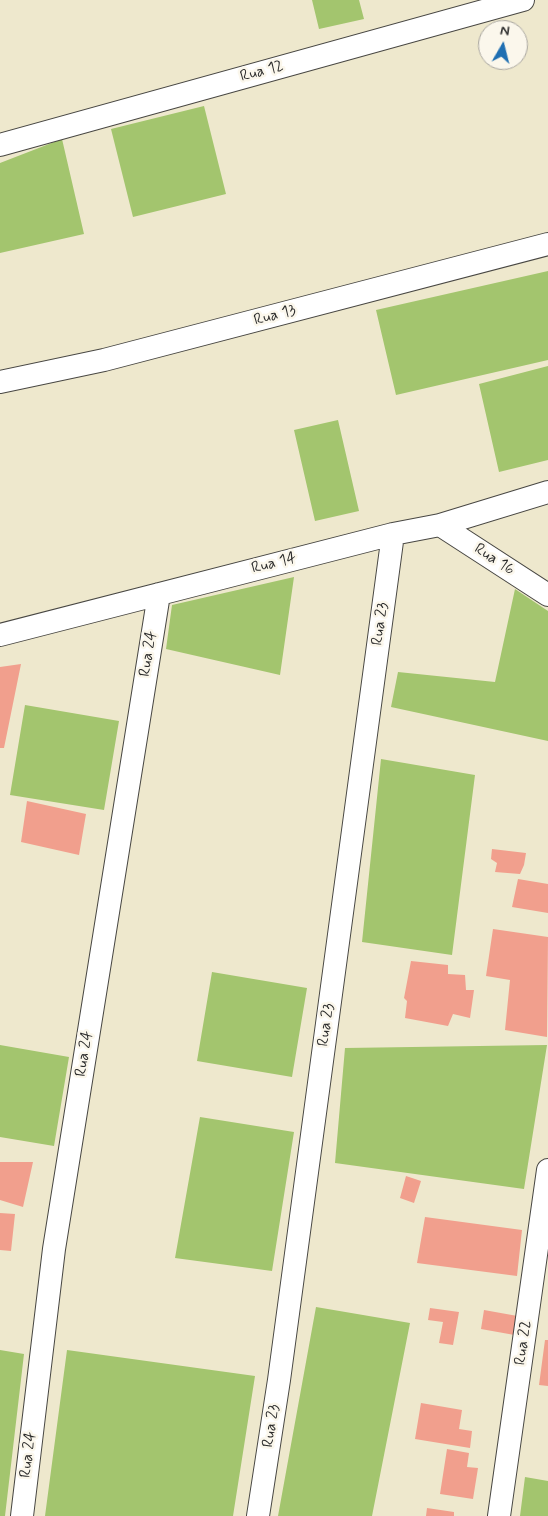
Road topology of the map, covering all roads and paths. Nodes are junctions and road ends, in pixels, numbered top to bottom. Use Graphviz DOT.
graph roads {
  1 [pos="523,0"];
  2 [pos="0,145"];
  3 [pos="548,244"];
  4 [pos="0,382"];
  5 [pos="548,492"];
  6 [pos="440,525"];
  7 [pos="393,534"];
  8 [pos="158,594"];
  9 [pos="548,595"];
  10 [pos="0,635"];
  11 [pos="548,1170"];
  12 [pos="22,1516"];
  13 [pos="258,1516"];
  14 [pos="499,1516"];
  1 -- 2 [label="street, Rua 12"];
  3 -- 4 [label="street, Rua 13"];
  5 -- 6 [label="street, Rua 14"];
  6 -- 7 [label="street, Rua 14"];
  6 -- 9 [label="street, Rua 16"];
  7 -- 8 [label="street, Rua 14"];
  7 -- 13 [label="street, Rua 23"];
  8 -- 10 [label="street, Rua 14"];
  8 -- 12 [label="street, Rua 24"];
  11 -- 14 [label="street, Rua 22"];
}
